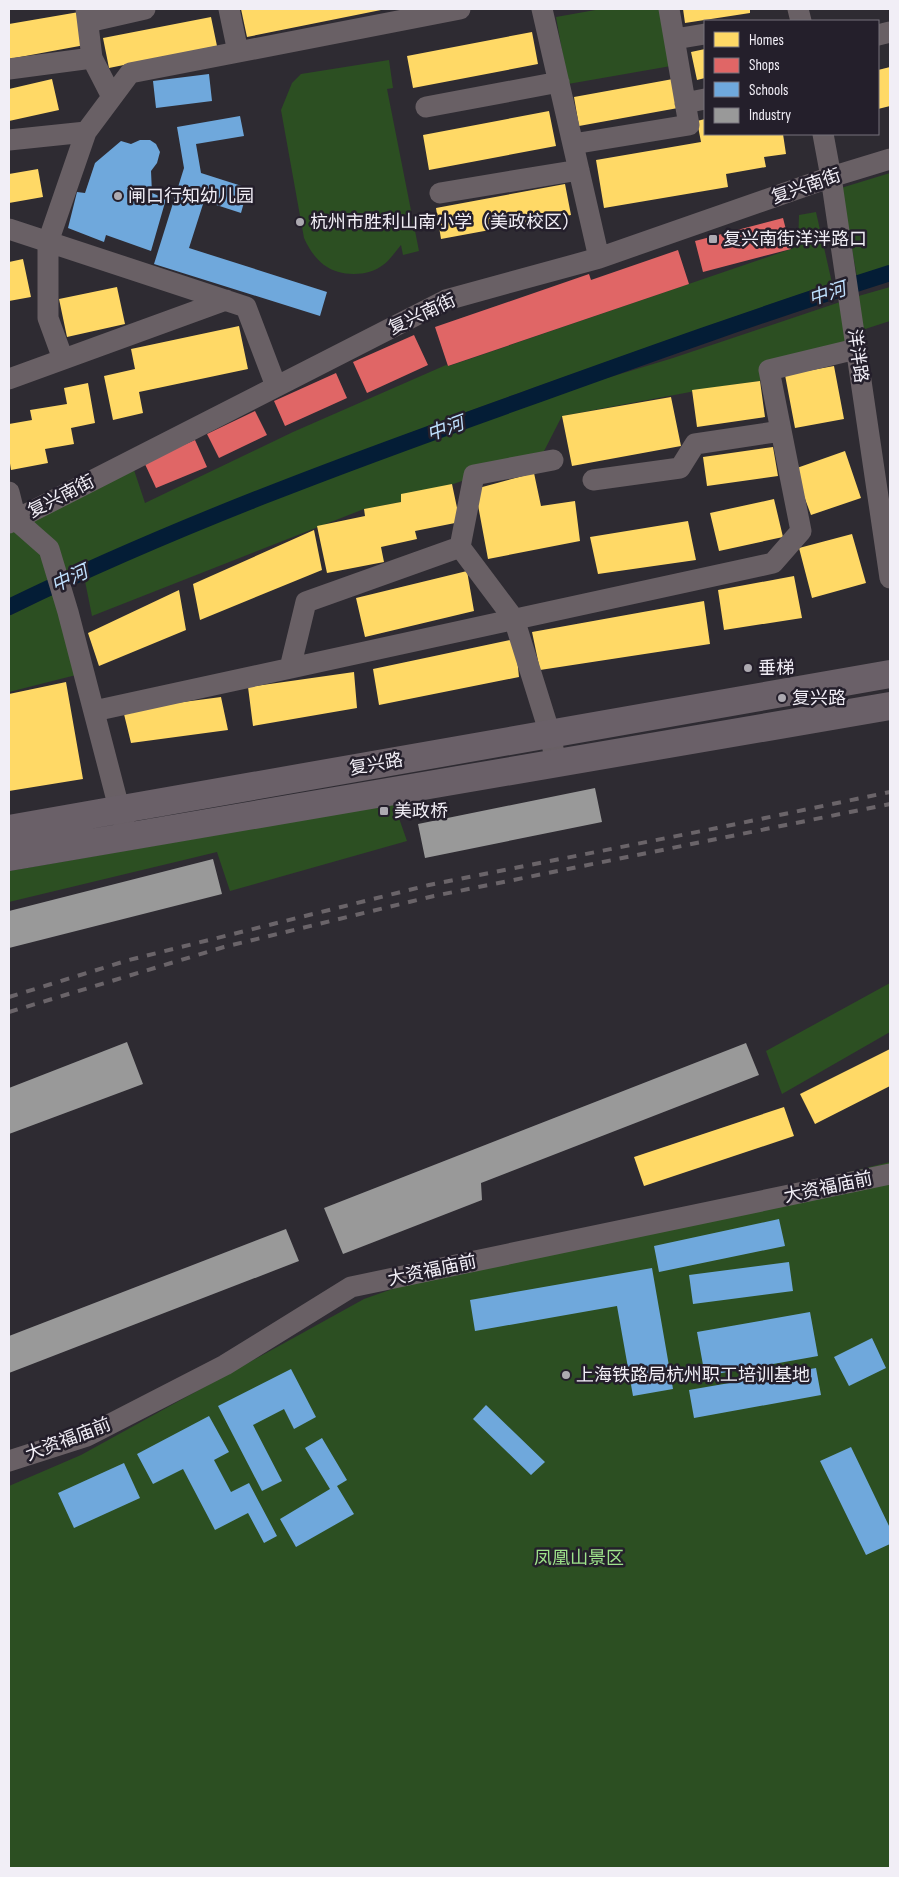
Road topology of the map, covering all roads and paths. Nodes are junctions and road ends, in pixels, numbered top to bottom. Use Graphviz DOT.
graph roads {
  1 [pos="145,9"];
  2 [pos="229,9"];
  3 [pos="460,9"];
  4 [pos="542,9"];
  5 [pos="669,9"];
  6 [pos="415,13"];
  7 [pos="87,15"];
  8 [pos="704,34"];
  9 [pos="674,40"];
  10 [pos="238,52"];
  11 [pos="92,58"];
  12 [pos="9,69"];
  13 [pos="559,82"];
  14 [pos="112,97"];
  15 [pos="695,101"];
  16 [pos="426,107"];
  17 [pos="86,132"];
  18 [pos="823,135"];
  19 [pos="9,140"];
  20 [pos="573,144"];
  21 [pos="890,159"];
  22 [pos="579,170"];
  23 [pos="831,177"];
  24 [pos="440,192"];
  25 [pos="9,229"];
  26 [pos="48,242"];
  27 [pos="599,258"];
  28 [pos="226,300"];
  29 [pos="856,349"];
  30 [pos="63,359"];
  31 [pos="9,379"];
  32 [pos="276,386"];
  33 [pos="781,431"];
  34 [pos="553,460"];
  35 [pos="593,480"];
  36 [pos="9,492"];
  37 [pos="12,522"];
  38 [pos="460,547"];
  39 [pos="890,578"];
  40 [pos="514,619"];
  41 [pos="290,668"];
  42 [pos="890,674"];
  43 [pos="890,706"];
  44 [pos="94,711"];
  45 [pos="550,734"];
  46 [pos="556,763"];
  47 [pos="119,808"];
  48 [pos="9,829"];
  49 [pos="129,835"];
  50 [pos="9,857"];
  51 [pos="890,1174"];
  52 [pos="9,1461"];
  1 -- 7 [label="street"];
  2 -- 10 [label="street"];
  3 -- 6 [label="street"];
  4 -- 13 [label="street"];
  5 -- 9 [label="street"];
  6 -- 10 [label="street"];
  7 -- 11 [label="street"];
  8 -- 9 [label="street"];
  9 -- 15 [label="street"];
  10 -- 14 [label="street"];
  11 -- 12 [label="street"];
  11 -- 14 [label="street"];
  13 -- 16 [label="street"];
  13 -- 20 [label="street"];
  14 -- 17 [label="street"];
  15 -- 20 [label="street"];
  17 -- 19 [label="street"];
  17 -- 26 [label="street"];
  18 -- 23 [label="street, 洋泮路"];
  20 -- 22 [label="street"];
  21 -- 23 [label="street, 复兴南街"];
  22 -- 24 [label="street"];
  22 -- 27 [label="street"];
  23 -- 27 [label="street, 复兴南街"];
  23 -- 29 [label="street, 洋泮路"];
  25 -- 26 [label="street"];
  26 -- 28 [label="street"];
  26 -- 30 [label="street"];
  27 -- 32 [label="street, 复兴南街"];
  28 -- 30 [label="street"];
  28 -- 32 [label="street"];
  29 -- 33 [label="street"];
  29 -- 39 [label="street, 洋泮路"];
  30 -- 31 [label="street"];
  32 -- 37 [label="street, 复兴南街"];
  33 -- 35 [label="street"];
  33 -- 40 [label="street"];
  34 -- 38 [label="street"];
  36 -- 37 [label="street"];
  37 -- 44 [label="street"];
  38 -- 40 [label="street"];
  38 -- 41 [label="street"];
  40 -- 41 [label="street"];
  40 -- 45 [label="street"];
  41 -- 44 [label="street"];
  42 -- 45 [label="main road, 复兴路"];
  43 -- 46 [label="main road, 复兴路"];
  44 -- 47 [label="street"];
  45 -- 46 [label="street"];
  45 -- 47 [label="main road, 复兴路"];
  46 -- 49 [label="main road, 复兴路"];
  47 -- 48 [label="main road, 复兴路"];
  47 -- 49 [label="street"];
  49 -- 50 [label="main road, 复兴路"];
  51 -- 52 [label="street, 大资福庙前"];
}
